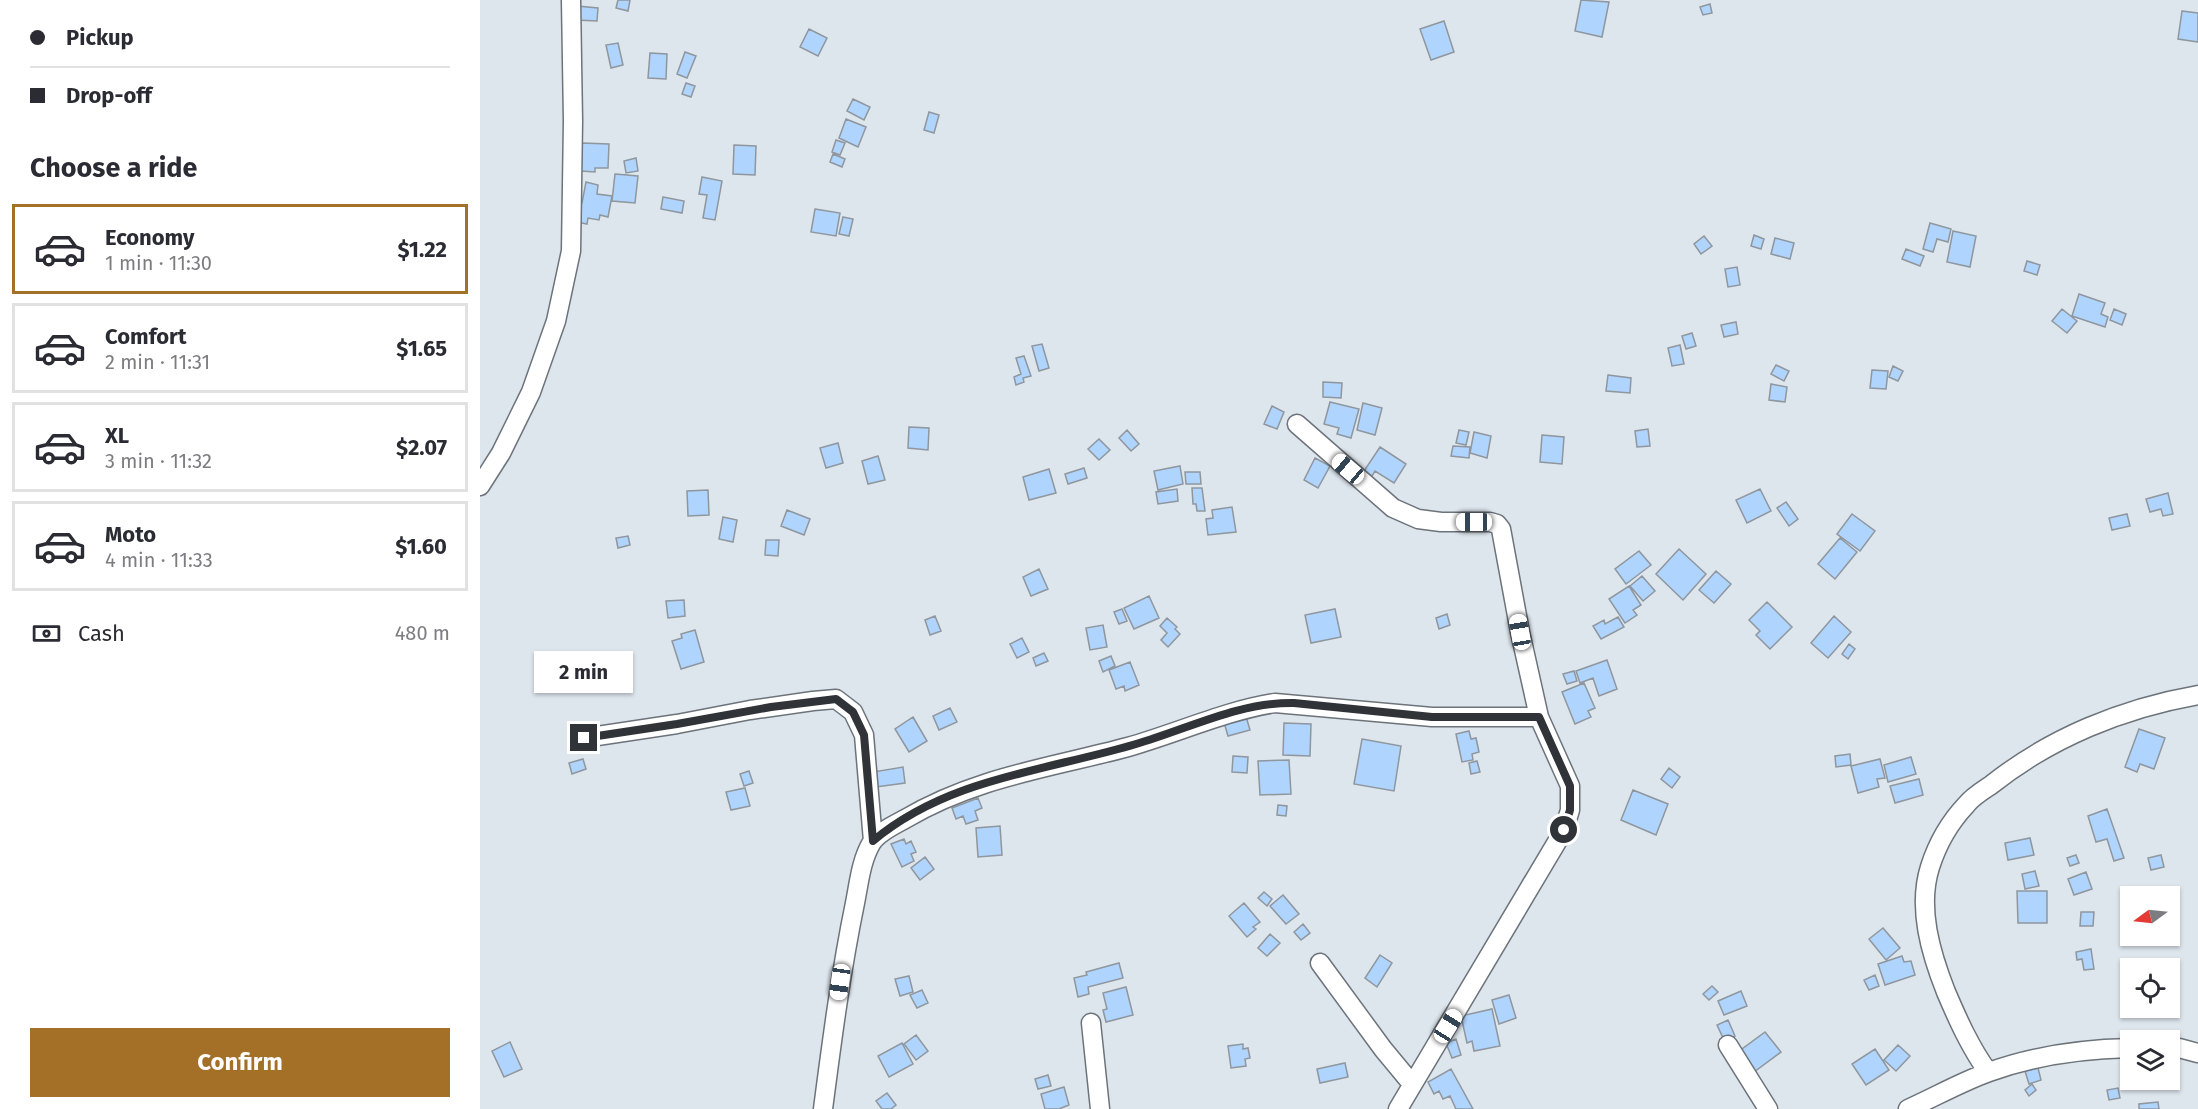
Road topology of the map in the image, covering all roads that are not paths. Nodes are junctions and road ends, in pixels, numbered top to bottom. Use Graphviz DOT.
graph roads {
  1 [pos="571,0"];
  2 [pos="1297,424"];
  3 [pos="480,486"];
  4 [pos="2198,695"];
  5 [pos="1539,717"];
  6 [pos="584,738"];
  7 [pos="873,841"];
  8 [pos="1320,963"];
  9 [pos="1091,1023"];
  10 [pos="1728,1045"];
  11 [pos="2120,1048"];
  12 [pos="2180,1048"];
  13 [pos="2198,1053"];
  14 [pos="1988,1072"];
  15 [pos="1412,1084"];
  16 [pos="823,1109"];
  17 [pos="1100,1109"];
  18 [pos="1398,1109"];
  19 [pos="1768,1109"];
  20 [pos="1908,1109"];
  1 -- 3 [label="street"];
  2 -- 5 [label="street"];
  4 -- 14 [label="street"];
  5 -- 7 [label="street"];
  5 -- 15 [label="street"];
  6 -- 7 [label="street"];
  7 -- 16 [label="street"];
  8 -- 15 [label="street"];
  9 -- 17 [label="street"];
  10 -- 19 [label="street"];
  11 -- 14 [label="street"];
  12 -- 13 [label="street"];
  14 -- 20 [label="street"];
  15 -- 18 [label="street"];
}
